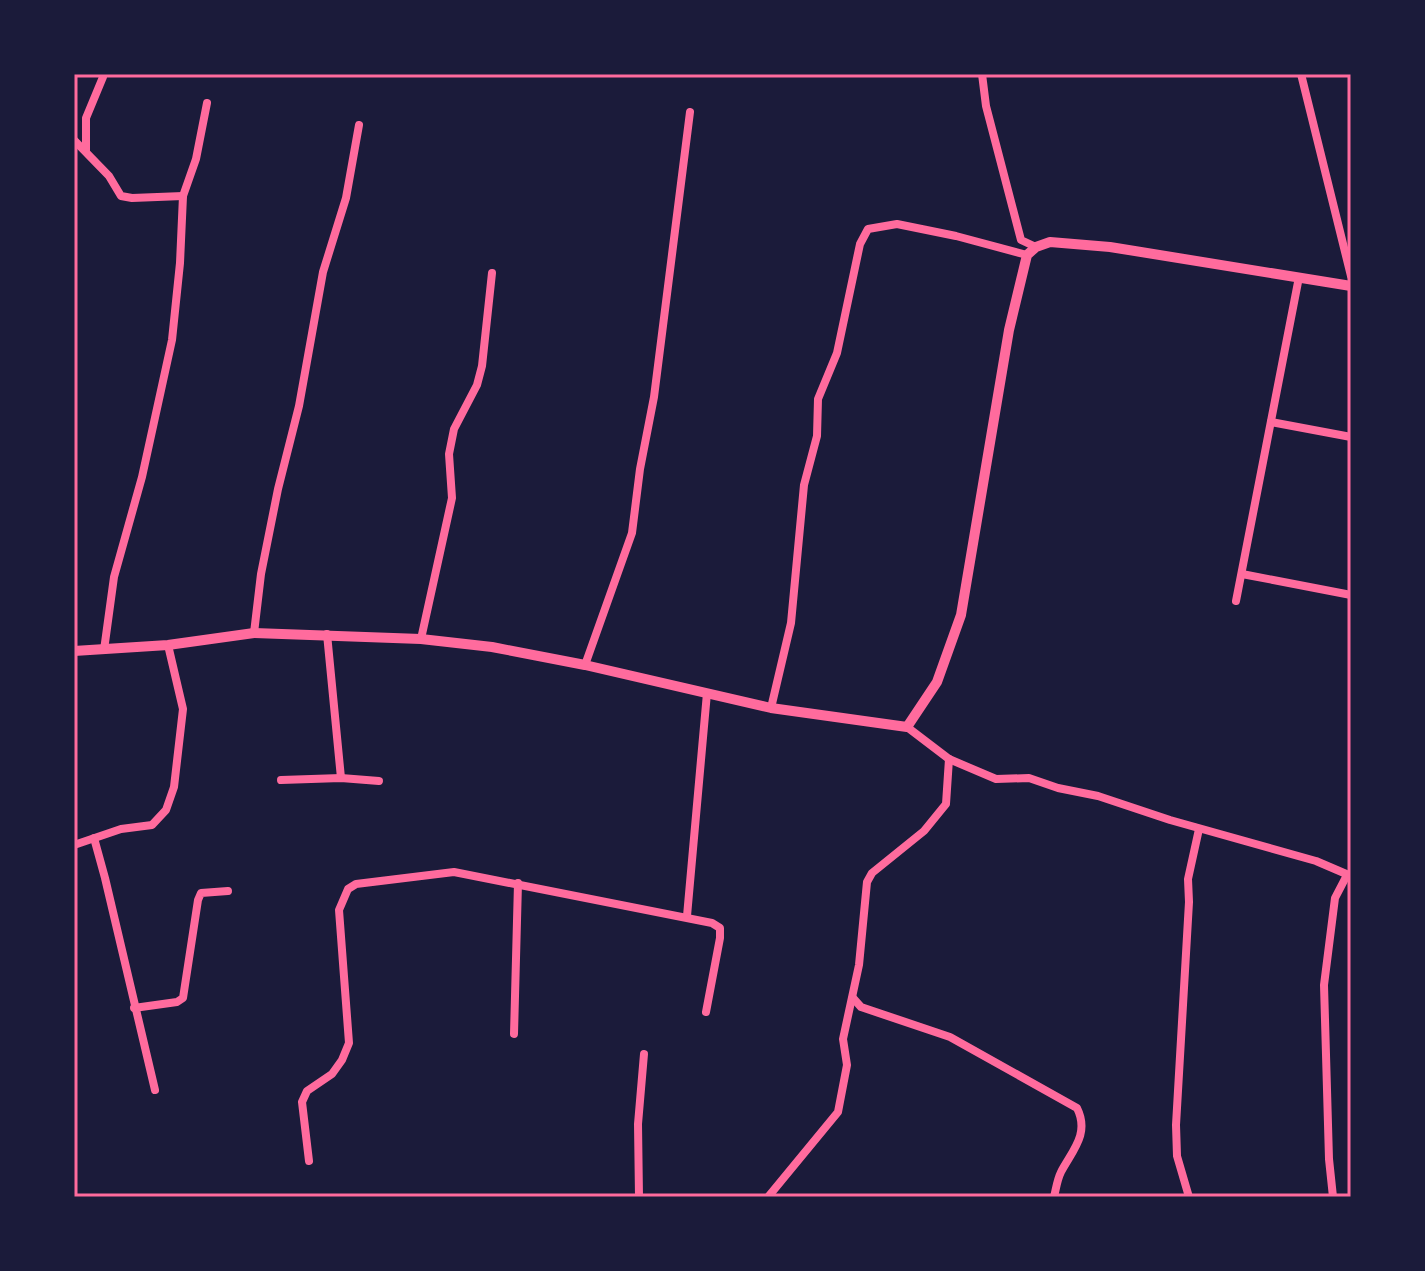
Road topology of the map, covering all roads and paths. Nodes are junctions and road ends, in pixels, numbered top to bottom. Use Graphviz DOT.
graph roads {
  1 [pos="982,74"];
  2 [pos="1301,74"];
  3 [pos="103,77"];
  4 [pos="207,103"];
  5 [pos="690,112"];
  6 [pos="359,125"];
  7 [pos="74,140"];
  8 [pos="86,150"];
  9 [pos="183,196"];
  10 [pos="1031,251"];
  11 [pos="492,273"];
  12 [pos="1351,276"];
  13 [pos="1299,277"];
  14 [pos="1351,286"];
  15 [pos="1271,422"];
  16 [pos="1351,437"];
  17 [pos="1242,574"];
  18 [pos="1351,595"];
  19 [pos="1236,601"];
  20 [pos="254,633"];
  21 [pos="327,634"];
  22 [pos="421,639"];
  23 [pos="168,645"];
  24 [pos="104,650"];
  25 [pos="74,651"];
  26 [pos="585,665"];
  27 [pos="707,693"];
  28 [pos="771,708"];
  29 [pos="907,727"];
  30 [pos="949,759"];
  31 [pos="341,778"];
  32 [pos="281,780"];
  33 [pos="379,781"];
  34 [pos="1199,829"];
  35 [pos="94,838"];
  36 [pos="74,845"];
  37 [pos="1349,875"];
  38 [pos="518,883"];
  39 [pos="228,891"];
  40 [pos="687,916"];
  41 [pos="853,998"];
  42 [pos="134,1008"];
  43 [pos="706,1012"];
  44 [pos="514,1034"];
  45 [pos="644,1054"];
  46 [pos="155,1090"];
  47 [pos="309,1161"];
  48 [pos="639,1197"];
  49 [pos="768,1197"];
  50 [pos="1054,1197"];
  51 [pos="1189,1197"];
  52 [pos="1333,1197"];
  1 -- 10 [label="street"];
  2 -- 12 [label="street"];
  3 -- 8 [label="street"];
  4 -- 9 [label="street"];
  5 -- 26 [label="street"];
  6 -- 20 [label="street"];
  7 -- 8 [label="street"];
  8 -- 9 [label="street"];
  9 -- 24 [label="street"];
  10 -- 13 [label="street"];
  10 -- 28 [label="street"];
  10 -- 29 [label="street"];
  11 -- 22 [label="street"];
  13 -- 14 [label="street"];
  13 -- 15 [label="street"];
  15 -- 16 [label="street"];
  15 -- 17 [label="street"];
  17 -- 18 [label="street"];
  17 -- 19 [label="street"];
  20 -- 21 [label="street"];
  20 -- 23 [label="street"];
  21 -- 22 [label="street"];
  21 -- 31 [label="street"];
  22 -- 26 [label="street"];
  23 -- 24 [label="street"];
  23 -- 35 [label="street"];
  24 -- 25 [label="street"];
  26 -- 27 [label="street"];
  27 -- 28 [label="street"];
  27 -- 40 [label="street"];
  28 -- 29 [label="street"];
  29 -- 30 [label="street"];
  30 -- 34 [label="street"];
  30 -- 41 [label="street"];
  31 -- 32 [label="street"];
  31 -- 33 [label="street"];
  34 -- 37 [label="street"];
  34 -- 51 [label="street"];
  35 -- 36 [label="street"];
  35 -- 42 [label="street"];
  37 -- 52 [label="street"];
  38 -- 40 [label="street"];
  38 -- 44 [label="street"];
  38 -- 47 [label="street"];
  39 -- 42 [label="street"];
  40 -- 43 [label="street"];
  41 -- 49 [label="street"];
  41 -- 50 [label="street"];
  42 -- 46 [label="street"];
  45 -- 48 [label="street"];
}
